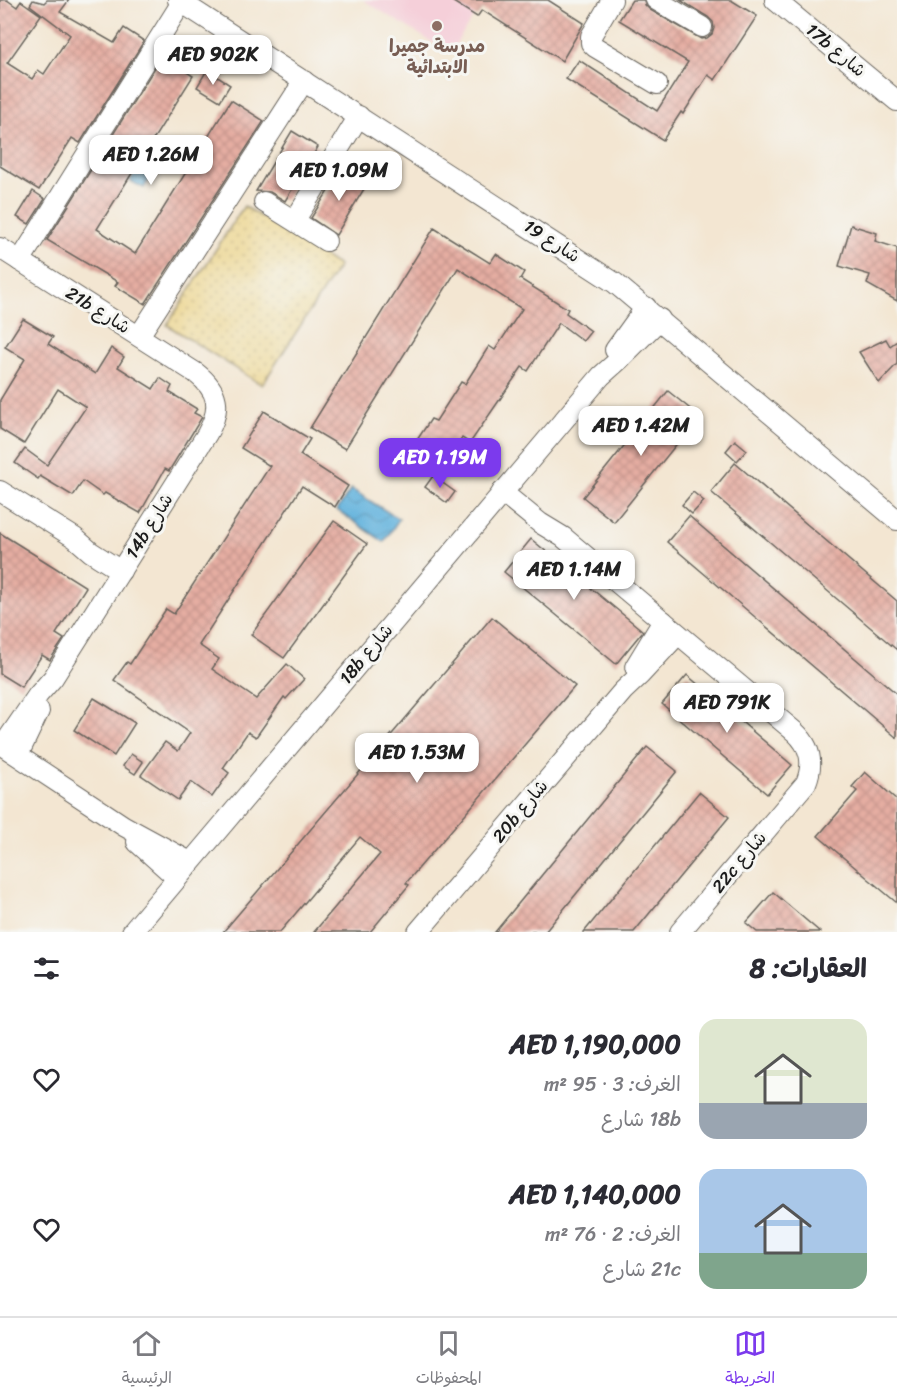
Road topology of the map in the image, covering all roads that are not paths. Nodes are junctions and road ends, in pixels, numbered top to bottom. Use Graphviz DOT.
graph roads {
  1 [pos="612,0"];
  2 [pos="656,0"];
  3 [pos="775,0"];
  4 [pos="180,1"];
  5 [pos="702,27"];
  6 [pos="304,81"];
  7 [pos="657,84"];
  8 [pos="897,101"];
  9 [pos="359,116"];
  10 [pos="264,202"];
  11 [pos="295,220"];
  12 [pos="326,241"];
  13 [pos="0,248"];
  14 [pos="20,261"];
  15 [pos="653,313"];
  16 [pos="139,336"];
  17 [pos="196,373"];
  18 [pos="508,486"];
  19 [pos="0,491"];
  20 [pos="897,520"];
  21 [pos="125,565"];
  22 [pos="670,628"];
  23 [pos="7,748"];
  24 [pos="124,826"];
  25 [pos="190,862"];
  26 [pos="177,878"];
  27 [pos="132,932"];
  28 [pos="418,932"];
  29 [pos="680,932"];
  1 -- 7 [label="street"];
  2 -- 5 [label="street"];
  3 -- 8 [label="street, 17b شارع"];
  4 -- 6 [label="street, شارع 19"];
  4 -- 14 [label="street"];
  6 -- 9 [label="street, شارع 19"];
  6 -- 16 [label="street"];
  9 -- 11 [label="street"];
  9 -- 15 [label="street, شارع 19"];
  10 -- 11 [label="street"];
  11 -- 12 [label="street"];
  13 -- 14 [label="street, 21b شارع"];
  14 -- 16 [label="street, 21b شارع"];
  15 -- 18 [label="street, 18b شارع"];
  15 -- 20 [label="street, شارع 19"];
  16 -- 17 [label="street, 21b شارع"];
  17 -- 21 [label="street, 14b شارع"];
  18 -- 22 [label="street, 22c شارع"];
  18 -- 25 [label="street, 18b شارع"];
  19 -- 21 [label="street"];
  21 -- 23 [label="street, 14b شارع"];
  22 -- 28 [label="street, 20b شارع"];
  22 -- 29 [label="street, 22c شارع"];
  23 -- 24 [label="street"];
  24 -- 25 [label="street"];
  24 -- 26 [label="street"];
  25 -- 26 [label="street, 18b شارع"];
  26 -- 27 [label="street, 18b شارع"];
}
